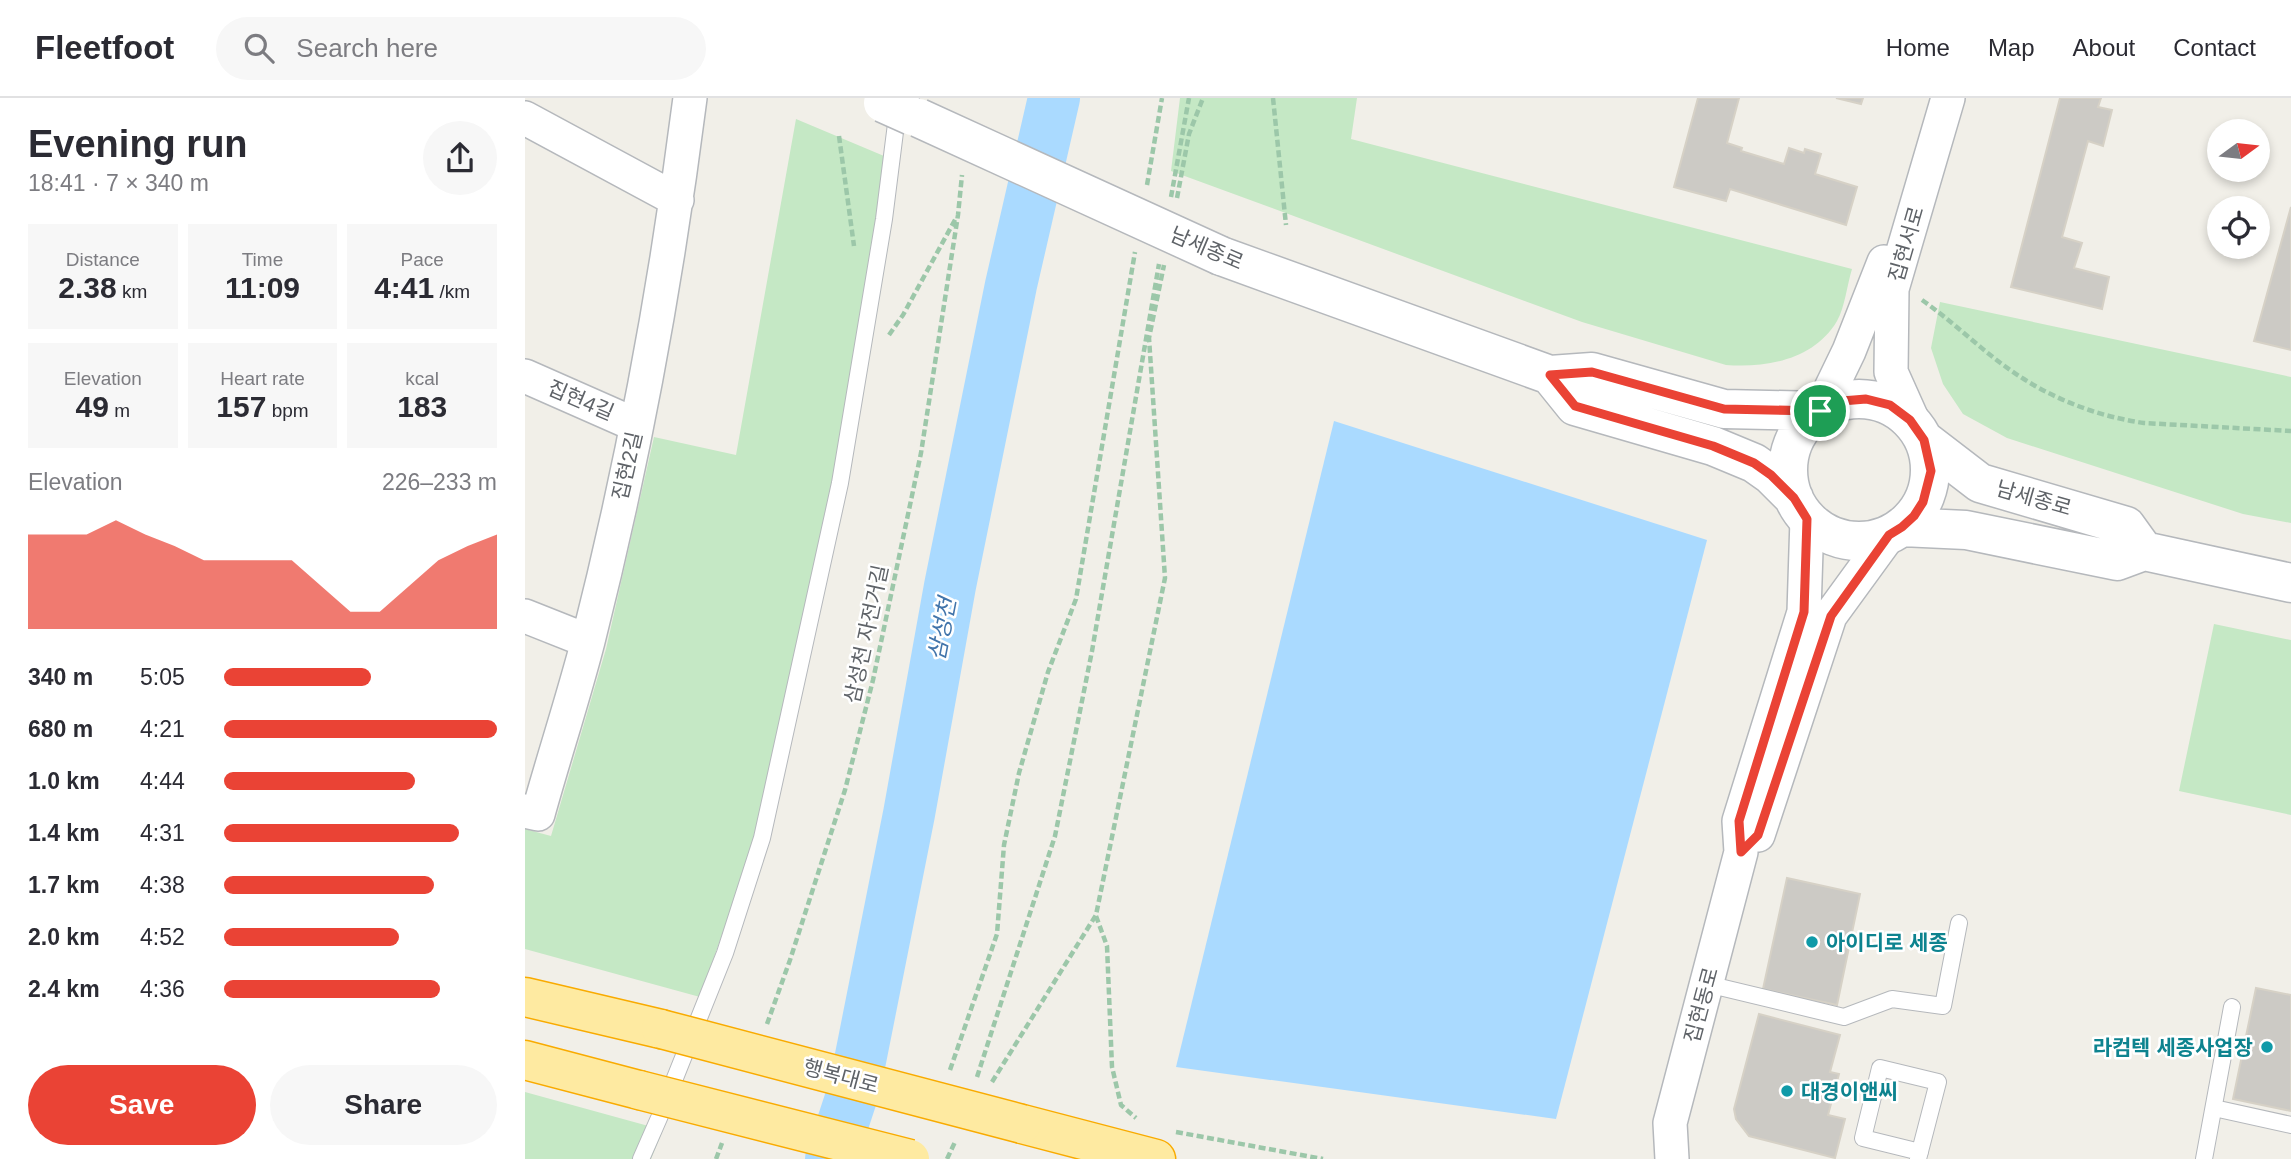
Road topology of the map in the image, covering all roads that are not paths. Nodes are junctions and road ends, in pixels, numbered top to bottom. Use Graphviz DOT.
graph roads {
  1 [pos="690,98"];
  2 [pos="1929,98"];
  3 [pos="1948,98"];
  4 [pos="897,107"];
  5 [pos="525,118"];
  6 [pos="677,200"];
  7 [pos="1550,375"];
  8 [pos="525,376"];
  9 [pos="1820,411"];
  10 [pos="636,425"];
  11 [pos="1920,435"];
  12 [pos="1801,508"];
  13 [pos="1895,531"];
  14 [pos="2144,551"];
  15 [pos="2291,583"];
  16 [pos="525,616"];
  17 [pos="588,641"];
  18 [pos="525,811"];
  19 [pos="1741,852"];
  20 [pos="1959,923"];
  21 [pos="1707,984"];
  22 [pos="525,997"];
  23 [pos="2232,1007"];
  24 [pos="525,1060"];
  25 [pos="2214,1108"];
  26 [pos="2291,1125"];
  27 [pos="1164,1145"];
  28 [pos="1919,1155"];
  29 [pos="641,1159"];
  30 [pos="910,1159"];
  31 [pos="1672,1159"];
  32 [pos="2204,1159"];
  1 -- 6 [label="street, 집현2길"];
  2 -- 9 [label="street, 집현서로"];
  3 -- 11 [label="street, 집현서로"];
  4 -- 7 [label="street, 남세종로, bridge"];
  4 -- 29 [label="lane"];
  5 -- 6 [label="street"];
  6 -- 10 [label="street, 집현2길"];
  7 -- 9 [label="street, 남세종로"];
  7 -- 12 [label="street"];
  8 -- 10 [label="street, 집현4길"];
  9 -- 11 [label="street"];
  9 -- 12 [label="street"];
  10 -- 17 [label="street, 집현2길"];
  11 -- 13 [label="street"];
  11 -- 14 [label="street, 남세종로"];
  12 -- 13 [label="street"];
  12 -- 19 [label="street, 집현동로"];
  13 -- 14 [label="street, 남세종로"];
  13 -- 19 [label="street, 집현동로"];
  14 -- 15 [label="street, 남세종로"];
  16 -- 17 [label="street"];
  17 -- 18 [label="street, 집현2길"];
  19 -- 21 [label="street, 집현동로"];
  20 -- 21 [label="lane"];
  21 -- 31 [label="street, 집현동로"];
  22 -- 27 [label="highway, 행복대로, bridge"];
  23 -- 25 [label="lane"];
  24 -- 30 [label="highway, bridge"];
  25 -- 26 [label="lane"];
  25 -- 32 [label="lane"];
  28 -- 28 [label="lane"];
}
